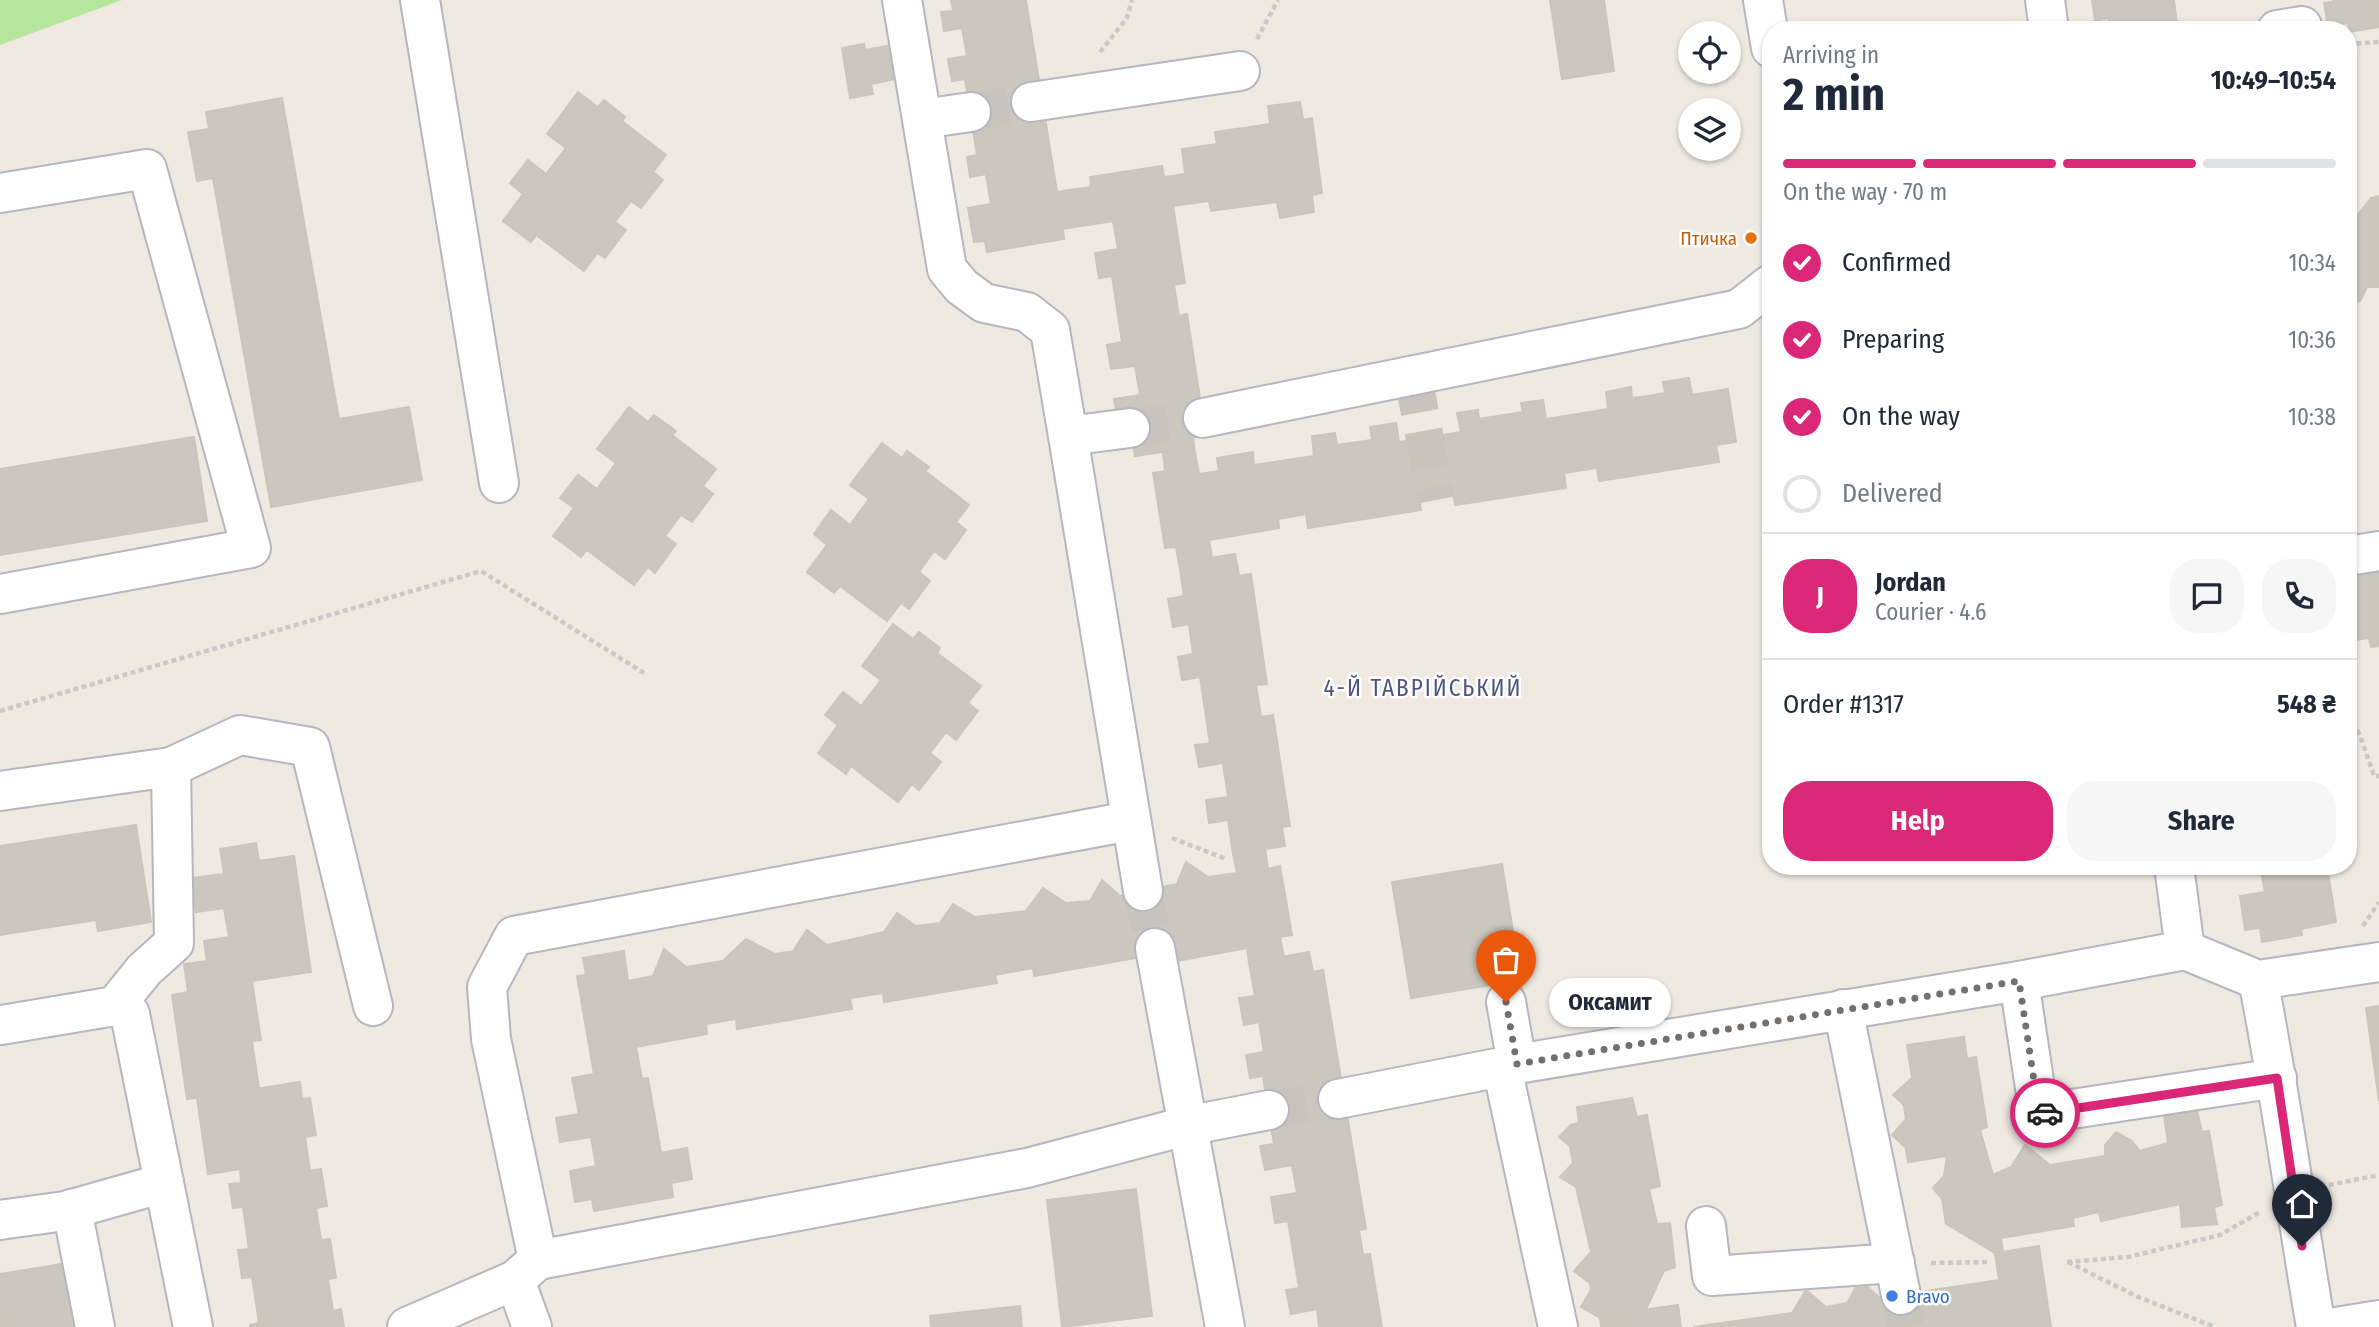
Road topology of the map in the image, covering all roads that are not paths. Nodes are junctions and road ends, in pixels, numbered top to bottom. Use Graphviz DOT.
graph roads {
  1 [pos="420,0"];
  2 [pos="902,0"];
  3 [pos="1763,0"];
  4 [pos="2045,0"];
  5 [pos="1766,21"];
  6 [pos="2048,21"];
  7 [pos="1240,71"];
  8 [pos="1031,102"];
  9 [pos="971,112"];
  10 [pos="922,118"];
  11 [pos="0,193"];
  12 [pos="1762,291"];
  13 [pos="1203,418"];
  14 [pos="1130,428"];
  15 [pos="1069,436"];
  16 [pos="499,484"];
  17 [pos="2379,551"];
  18 [pos="2357,555"];
  19 [pos="0,594"];
  20 [pos="171,767"];
  21 [pos="0,791"];
  22 [pos="1130,821"];
  23 [pos="2175,875"];
  24 [pos="1143,891"];
  25 [pos="1155,948"];
  26 [pos="2185,950"];
  27 [pos="2379,962"];
  28 [pos="2258,980"];
  29 [pos="2019,981"];
  30 [pos="1506,1002"];
  31 [pos="116,1006"];
  32 [pos="373,1006"];
  33 [pos="1843,1009"];
  34 [pos="1,1025"];
  35 [pos="1510,1066"];
  36 [pos="2277,1078"];
  37 [pos="1338,1099"];
  38 [pos="1269,1110"];
  39 [pos="1186,1126"];
  40 [pos="164,1183"];
  41 [pos="72,1209"];
  42 [pos="0,1220"];
  43 [pos="1706,1226"];
  44 [pos="526,1270"];
  45 [pos="2379,1320"];
  46 [pos="95,1327"];
  47 [pos="193,1327"];
  48 [pos="407,1327"];
  49 [pos="532,1327"];
  50 [pos="1226,1327"];
  51 [pos="1558,1327"];
  52 [pos="2316,1327"];
  53 [pos="2336,1327"];
  1 -- 16 [label="lane"];
  2 -- 10 [label="lane"];
  3 -- 5 [label="lane"];
  4 -- 6 [label="lane"];
  7 -- 8 [label="lane"];
  9 -- 10 [label="lane"];
  10 -- 15 [label="lane"];
  11 -- 19 [label="lane"];
  12 -- 13 [label="lane"];
  14 -- 15 [label="lane"];
  15 -- 22 [label="lane"];
  17 -- 18 [label="lane"];
  20 -- 21 [label="lane"];
  20 -- 31 [label="lane"];
  20 -- 32 [label="lane"];
  22 -- 24 [label="lane"];
  22 -- 44 [label="lane"];
  23 -- 26 [label="lane"];
  25 -- 39 [label="lane"];
  26 -- 28 [label="lane"];
  26 -- 29 [label="lane"];
  27 -- 28 [label="lane"];
  28 -- 36 [label="lane"];
  29 -- 33 [label="lane"];
  29 -- 36 [label="lane"];
  30 -- 35 [label="lane"];
  31 -- 34 [label="lane"];
  31 -- 40 [label="lane"];
  33 -- 35 [label="lane"];
  33 -- 43 [label="lane"];
  35 -- 37 [label="lane"];
  35 -- 51 [label="lane"];
  36 -- 52 [label="lane"];
  38 -- 39 [label="lane"];
  39 -- 44 [label="lane"];
  39 -- 50 [label="lane"];
  40 -- 41 [label="lane"];
  40 -- 47 [label="lane"];
  41 -- 42 [label="lane"];
  41 -- 46 [label="lane"];
  44 -- 48 [label="lane"];
  44 -- 49 [label="lane"];
  45 -- 53 [label="lane"];
}
